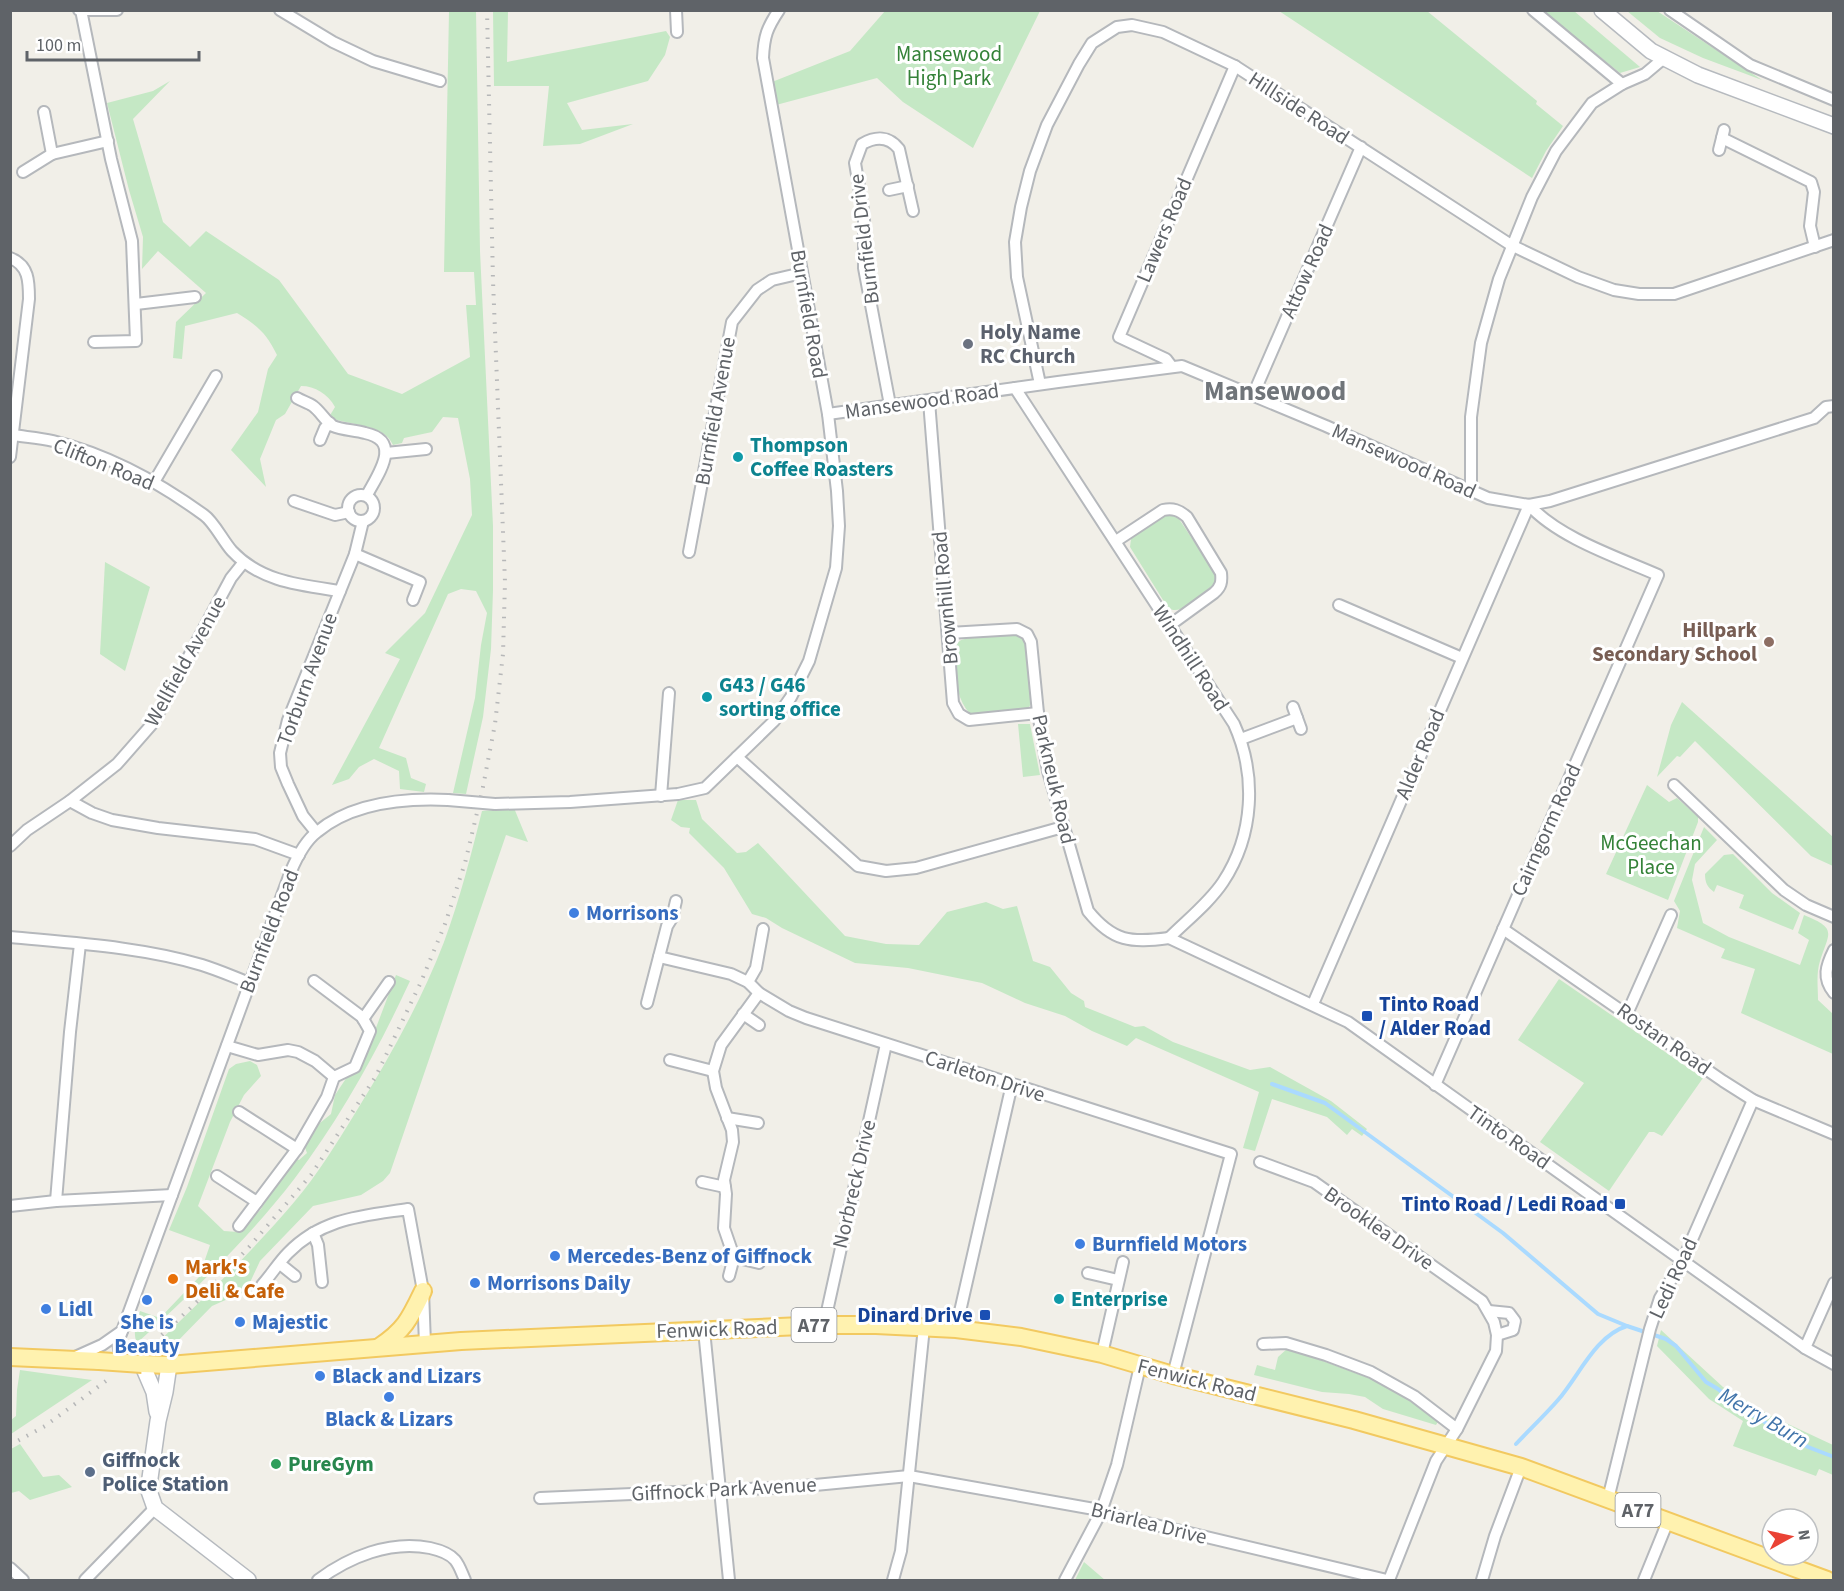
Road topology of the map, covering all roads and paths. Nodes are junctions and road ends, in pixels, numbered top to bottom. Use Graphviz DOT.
graph roads {
  1 [pos="117,10"];
  2 [pos="280,10"];
  3 [pos="676,10"];
  4 [pos="780,10"];
  5 [pos="1533,10"];
  6 [pos="1602,10"];
  7 [pos="1670,10"];
  8 [pos="81,11"];
  9 [pos="677,32"];
  10 [pos="1664,58"];
  11 [pos="1235,66"];
  12 [pos="440,81"];
  13 [pos="1622,84"];
  14 [pos="1833,100"];
  15 [pos="44,112"];
  16 [pos="1833,126"];
  17 [pos="1722,139"];
  18 [pos="108,141"];
  19 [pos="1361,147"];
  20 [pos="52,154"];
  21 [pos="23,172"];
  22 [pos="908,186"];
  23 [pos="889,190"];
  24 [pos="913,211"];
  25 [pos="1833,240"];
  26 [pos="1511,245"];
  27 [pos="1815,247"];
  28 [pos="10,258"];
  29 [pos="802,273"];
  30 [pos="195,297"];
  31 [pos="136,304"];
  32 [pos="94,342"];
  33 [pos="1172,367"];
  34 [pos="216,376"];
  35 [pos="1040,384"];
  36 [pos="1016,388"];
  37 [pos="1253,395"];
  38 [pos="297,398"];
  39 [pos="929,401"];
  40 [pos="890,405"];
  41 [pos="1833,406"];
  42 [pos="828,414"];
  43 [pos="330,423"];
  44 [pos="13,435"];
  45 [pos="320,440"];
  46 [pos="426,449"];
  47 [pos="386,453"];
  48 [pos="10,457"];
  49 [pos="154,482"];
  50 [pos="1471,491"];
  51 [pos="367,495"];
  52 [pos="294,501"];
  53 [pos="1529,505"];
  54 [pos="349,512"];
  55 [pos="363,521"];
  56 [pos="1116,541"];
  57 [pos="689,552"];
  58 [pos="355,554"];
  59 [pos="243,563"];
  60 [pos="340,591"];
  61 [pos="413,600"];
  62 [pos="1339,606"];
  63 [pos="1170,625"];
  64 [pos="949,633"];
  65 [pos="1462,658"];
  66 [pos="669,693"];
  67 [pos="1038,713"];
  68 [pos="1301,729"];
  69 [pos="1241,739"];
  70 [pos="736,757"];
  71 [pos="1674,785"];
  72 [pos="661,796"];
  73 [pos="70,801"];
  74 [pos="1063,827"];
  75 [pos="316,832"];
  76 [pos="10,846"];
  77 [pos="299,855"];
  78 [pos="676,901"];
  79 [pos="1671,915"];
  80 [pos="1833,916"];
  81 [pos="763,929"];
  82 [pos="1503,929"];
  83 [pos="10,937"];
  84 [pos="1169,938"];
  85 [pos="80,944"];
  86 [pos="1833,950"];
  87 [pos="659,957"];
  88 [pos="314,981"];
  89 [pos="389,982"];
  90 [pos="748,982"];
  91 [pos="250,984"];
  92 [pos="759,993"];
  93 [pos="1833,993"];
  94 [pos="647,1003"];
  95 [pos="1313,1004"];
  96 [pos="743,1014"];
  97 [pos="1628,1014"];
  98 [pos="363,1019"];
  99 [pos="759,1025"];
  100 [pos="886,1044"];
  101 [pos="227,1046"];
  102 [pos="670,1060"];
  103 [pos="713,1071"];
  104 [pos="334,1077"];
  105 [pos="1012,1084"];
  106 [pos="1435,1085"];
  107 [pos="1753,1100"];
  108 [pos="239,1112"];
  109 [pos="727,1118"];
  110 [pos="758,1122"];
  111 [pos="1833,1134"];
  112 [pos="297,1149"];
  113 [pos="1260,1162"];
  114 [pos="217,1176"];
  115 [pos="702,1182"];
  116 [pos="725,1187"];
  117 [pos="172,1195"];
  118 [pos="56,1201"];
  119 [pos="257,1202"];
  120 [pos="10,1206"];
  121 [pos="239,1226"];
  122 [pos="313,1233"];
  123 [pos="734,1257"];
  124 [pos="1683,1260"];
  125 [pos="1123,1262"];
  126 [pos="759,1263"];
  127 [pos="280,1264"];
  128 [pos="1088,1273"];
  129 [pos="295,1276"];
  130 [pos="729,1276"];
  131 [pos="1118,1280"];
  132 [pos="322,1282"];
  133 [pos="1833,1283"];
  134 [pos="262,1285"];
  135 [pos="423,1291"];
  136 [pos="1489,1311"];
  137 [pos="824,1325"];
  138 [pos="924,1327"];
  139 [pos="956,1329"];
  140 [pos="122,1330"];
  141 [pos="704,1330"];
  142 [pos="1497,1335"];
  143 [pos="425,1344"];
  144 [pos="1263,1344"];
  145 [pos="378,1348"];
  146 [pos="1805,1348"];
  147 [pos="1102,1354"];
  148 [pos="120,1356"];
  149 [pos="10,1357"];
  150 [pos="68,1360"];
  151 [pos="142,1364"];
  152 [pos="1833,1364"];
  153 [pos="169,1365"];
  154 [pos="1140,1366"];
  155 [pos="1173,1375"];
  156 [pos="158,1421"];
  157 [pos="1457,1429"];
  158 [pos="1446,1446"];
  159 [pos="1521,1467"];
  160 [pos="909,1476"];
  161 [pos="721,1489"];
  162 [pos="540,1497"];
  163 [pos="1608,1499"];
  164 [pos="154,1508"];
  165 [pos="1101,1512"];
  166 [pos="1668,1521"];
  167 [pos="10,1568"];
  168 [pos="1819,1579"];
  169 [pos="23,1581"];
  170 [pos="85,1581"];
  171 [pos="248,1581"];
  172 [pos="318,1581"];
  173 [pos="465,1581"];
  174 [pos="729,1581"];
  175 [pos="893,1581"];
  176 [pos="1065,1581"];
  177 [pos="1388,1581"];
  178 [pos="1482,1581"];
  179 [pos="1644,1581"];
  1 -- 8 [label="street"];
  2 -- 12 [label="street"];
  3 -- 9 [label="street"];
  4 -- 29 [label="street, Burnfield Road"];
  5 -- 13 [label="street"];
  6 -- 10 [label="street"];
  7 -- 14 [label="street"];
  8 -- 18 [label="street"];
  10 -- 13 [label="street"];
  10 -- 16 [label="street"];
  11 -- 19 [label="street, Hillside Road"];
  11 -- 33 [label="street, Lawers Road"];
  11 -- 35 [label="street, Hillside Road"];
  13 -- 26 [label="street"];
  15 -- 20 [label="street"];
  17 -- 27 [label="street"];
  18 -- 20 [label="street"];
  18 -- 31 [label="street"];
  19 -- 26 [label="street, Hillside Road"];
  19 -- 37 [label="street, Attow Road"];
  20 -- 21 [label="street"];
  22 -- 23 [label="street"];
  22 -- 24 [label="street, Burnfield Drive"];
  22 -- 40 [label="street, Burnfield Drive"];
  25 -- 27 [label="street, Hillside Road"];
  26 -- 27 [label="street, Hillside Road"];
  26 -- 50 [label="street"];
  28 -- 44 [label="street"];
  29 -- 42 [label="street, Burnfield Road"];
  29 -- 57 [label="street, Burnfield Avenue"];
  30 -- 31 [label="street"];
  31 -- 32 [label="street"];
  33 -- 35 [label="street, Mansewood Road"];
  33 -- 37 [label="street, Mansewood Road"];
  34 -- 49 [label="street"];
  35 -- 36 [label="street, Mansewood Road"];
  36 -- 39 [label="street, Mansewood Road"];
  36 -- 56 [label="street, Windhill Road"];
  37 -- 50 [label="street, Mansewood Road"];
  38 -- 43 [label="street"];
  39 -- 40 [label="street, Mansewood Road"];
  39 -- 64 [label="street, Brownhill Road"];
  40 -- 42 [label="street, Mansewood Road"];
  41 -- 53 [label="street, Mansewood Road"];
  42 -- 70 [label="street, Burnfield Road"];
  43 -- 45 [label="street"];
  43 -- 47 [label="street"];
  44 -- 48 [label="street"];
  44 -- 49 [label="street, Clifton Road"];
  46 -- 47 [label="street"];
  47 -- 51 [label="street"];
  49 -- 59 [label="street, Clifton Road"];
  50 -- 53 [label="street, Mansewood Road"];
  51 -- 54 [label="street"];
  51 -- 55 [label="street"];
  52 -- 54 [label="street"];
  53 -- 65 [label="street, Alder Road"];
  53 -- 82 [label="street, Cairngorm Road"];
  54 -- 55 [label="street"];
  55 -- 58 [label="street, Torburn Avenue"];
  56 -- 63 [label="street, Windhill Road"];
  56 -- 63 [label="street"];
  58 -- 60 [label="street, Torburn Avenue"];
  58 -- 61 [label="street"];
  59 -- 60 [label="street, Clifton Road"];
  59 -- 73 [label="street, Wellfield Avenue"];
  60 -- 75 [label="street, Torburn Avenue"];
  62 -- 65 [label="street"];
  63 -- 69 [label="street, Windhill Road"];
  64 -- 67 [label="street, Parkneuk Road"];
  64 -- 67 [label="street, Brownhill Road"];
  65 -- 95 [label="street, Alder Road"];
  66 -- 72 [label="street"];
  67 -- 74 [label="street, Parkneuk Road"];
  68 -- 69 [label="street"];
  69 -- 84 [label="street, Windhill Road"];
  70 -- 72 [label="street, Burnfield Road"];
  70 -- 74 [label="street"];
  71 -- 80 [label="street"];
  72 -- 75 [label="street, Burnfield Road, bridge"];
  73 -- 76 [label="street, Wellfield Avenue"];
  73 -- 77 [label="street"];
  74 -- 84 [label="street, Parkneuk Road"];
  75 -- 77 [label="street, Burnfield Road"];
  77 -- 91 [label="street, Burnfield Road"];
  78 -- 87 [label="street"];
  79 -- 97 [label="street"];
  81 -- 90 [label="street"];
  82 -- 97 [label="street, Rostan Road"];
  82 -- 106 [label="street, Cairngorm Road"];
  83 -- 85 [label="street"];
  84 -- 95 [label="street, Tinto Road"];
  85 -- 91 [label="street"];
  85 -- 118 [label="street"];
  86 -- 93 [label="street"];
  87 -- 90 [label="street, Carleton Drive"];
  87 -- 94 [label="street"];
  88 -- 98 [label="street"];
  89 -- 98 [label="street"];
  90 -- 92 [label="street, Carleton Drive"];
  91 -- 101 [label="street, Burnfield Road"];
  92 -- 96 [label="street"];
  92 -- 100 [label="street, Carleton Drive"];
  95 -- 106 [label="street, Tinto Road"];
  96 -- 99 [label="street"];
  96 -- 103 [label="street"];
  97 -- 107 [label="street, Rostan Road"];
  98 -- 104 [label="street"];
  100 -- 105 [label="street, Carleton Drive"];
  100 -- 137 [label="street, Norbreck Drive"];
  101 -- 104 [label="street"];
  101 -- 117 [label="street, Burnfield Road"];
  102 -- 103 [label="street"];
  103 -- 109 [label="street"];
  104 -- 112 [label="street"];
  105 -- 139 [label="street"];
  105 -- 155 [label="street, Carleton Drive"];
  106 -- 124 [label="street, Tinto Road"];
  107 -- 111 [label="street, Rostan Road"];
  107 -- 124 [label="street, Ledi Road"];
  108 -- 112 [label="street"];
  109 -- 110 [label="street"];
  109 -- 116 [label="street"];
  112 -- 119 [label="street"];
  113 -- 136 [label="street, Brooklea Drive"];
  114 -- 119 [label="street"];
  115 -- 116 [label="street"];
  116 -- 123 [label="street"];
  117 -- 118 [label="street"];
  117 -- 140 [label="street, Burnfield Road"];
  118 -- 120 [label="street"];
  119 -- 121 [label="street"];
  122 -- 127 [label="street"];
  122 -- 132 [label="street"];
  122 -- 135 [label="street"];
  123 -- 126 [label="street"];
  123 -- 130 [label="street"];
  124 -- 146 [label="street, Tinto Road"];
  124 -- 163 [label="street, Ledi Road"];
  125 -- 131 [label="street"];
  127 -- 129 [label="street"];
  127 -- 134 [label="street"];
  128 -- 131 [label="street"];
  131 -- 147 [label="street"];
  133 -- 146 [label="street"];
  135 -- 143 [label="street"];
  135 -- 145 [label="main road"];
  136 -- 142 [label="street, Brooklea Drive"];
  136 -- 142 [label="street, Brooklea Drive"];
  137 -- 138 [label="main road, Fenwick Road / A77"];
  137 -- 141 [label="main road, Fenwick Road / A77"];
  138 -- 139 [label="main road, Fenwick Road / A77"];
  138 -- 160 [label="street"];
  139 -- 147 [label="main road, Fenwick Road / A77"];
  140 -- 148 [label="street, Burnfield Road"];
  140 -- 150 [label="street"];
  141 -- 143 [label="main road, Fenwick Road / A77"];
  141 -- 161 [label="street"];
  142 -- 157 [label="street, Brooklea Drive"];
  143 -- 145 [label="main road, Fenwick Road / A77"];
  144 -- 157 [label="street"];
  145 -- 153 [label="main road, Fenwick Road / A77"];
  146 -- 152 [label="street, Tinto Road"];
  147 -- 154 [label="main road, Fenwick Road / A77"];
  148 -- 150 [label="main road, Fenwick Road / A77, bridge"];
  148 -- 151 [label="main road, Fenwick Road / A77, bridge"];
  149 -- 150 [label="main road, Fenwick Road / A77"];
  151 -- 153 [label="main road, Fenwick Road / A77"];
  151 -- 156 [label="street"];
  153 -- 156 [label="street"];
  154 -- 155 [label="main road, Fenwick Road / A77"];
  154 -- 165 [label="street"];
  155 -- 158 [label="main road, Fenwick Road / A77"];
  156 -- 164 [label="street"];
  157 -- 158 [label="street, Brooklea Drive"];
  158 -- 159 [label="main road, A77"];
  158 -- 177 [label="street, Brooklea Drive"];
  159 -- 163 [label="main road, A77"];
  159 -- 178 [label="street"];
  160 -- 161 [label="street, Giffnock Park Avenue"];
  160 -- 165 [label="street, Briarlea Drive"];
  160 -- 175 [label="street"];
  161 -- 162 [label="street, Giffnock Park Avenue"];
  161 -- 174 [label="street"];
  163 -- 166 [label="main road, A77"];
  164 -- 170 [label="street"];
  164 -- 171 [label="street"];
  165 -- 176 [label="street"];
  165 -- 177 [label="street, Briarlea Drive"];
  166 -- 168 [label="main road, A77"];
  166 -- 179 [label="street"];
  167 -- 169 [label="street"];
  172 -- 173 [label="street"];
}
